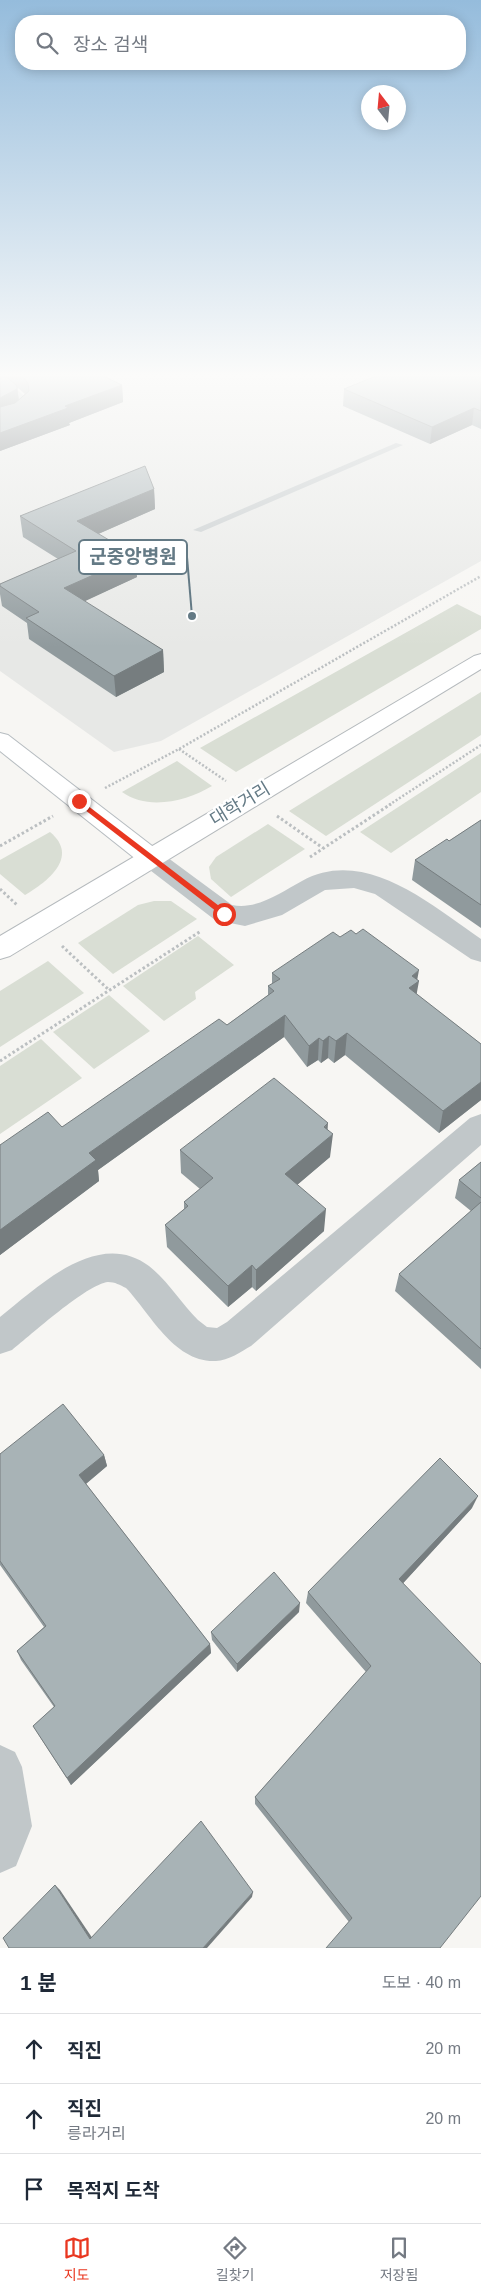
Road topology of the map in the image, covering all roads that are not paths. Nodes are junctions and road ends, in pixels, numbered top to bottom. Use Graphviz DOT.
graph roads {
  1 [pos="354,465"];
  2 [pos="198,530"];
  3 [pos="481,660"];
  4 [pos="0,740"];
  5 [pos="151,858"];
  6 [pos="0,949"];
  7 [pos="481,952"];
  8 [pos="481,1127"];
  9 [pos="0,1338"];
  10 [pos="0,1767"];
  11 [pos="0,1850"];
  1 -- 2 [label="lane"];
  3 -- 5 [label="main road, 대학거리"];
  4 -- 5 [label="main road"];
  5 -- 6 [label="main road, 대학거리"];
  5 -- 7 [label="street"];
  8 -- 9 [label="street"];
  10 -- 11 [label="street"];
}
